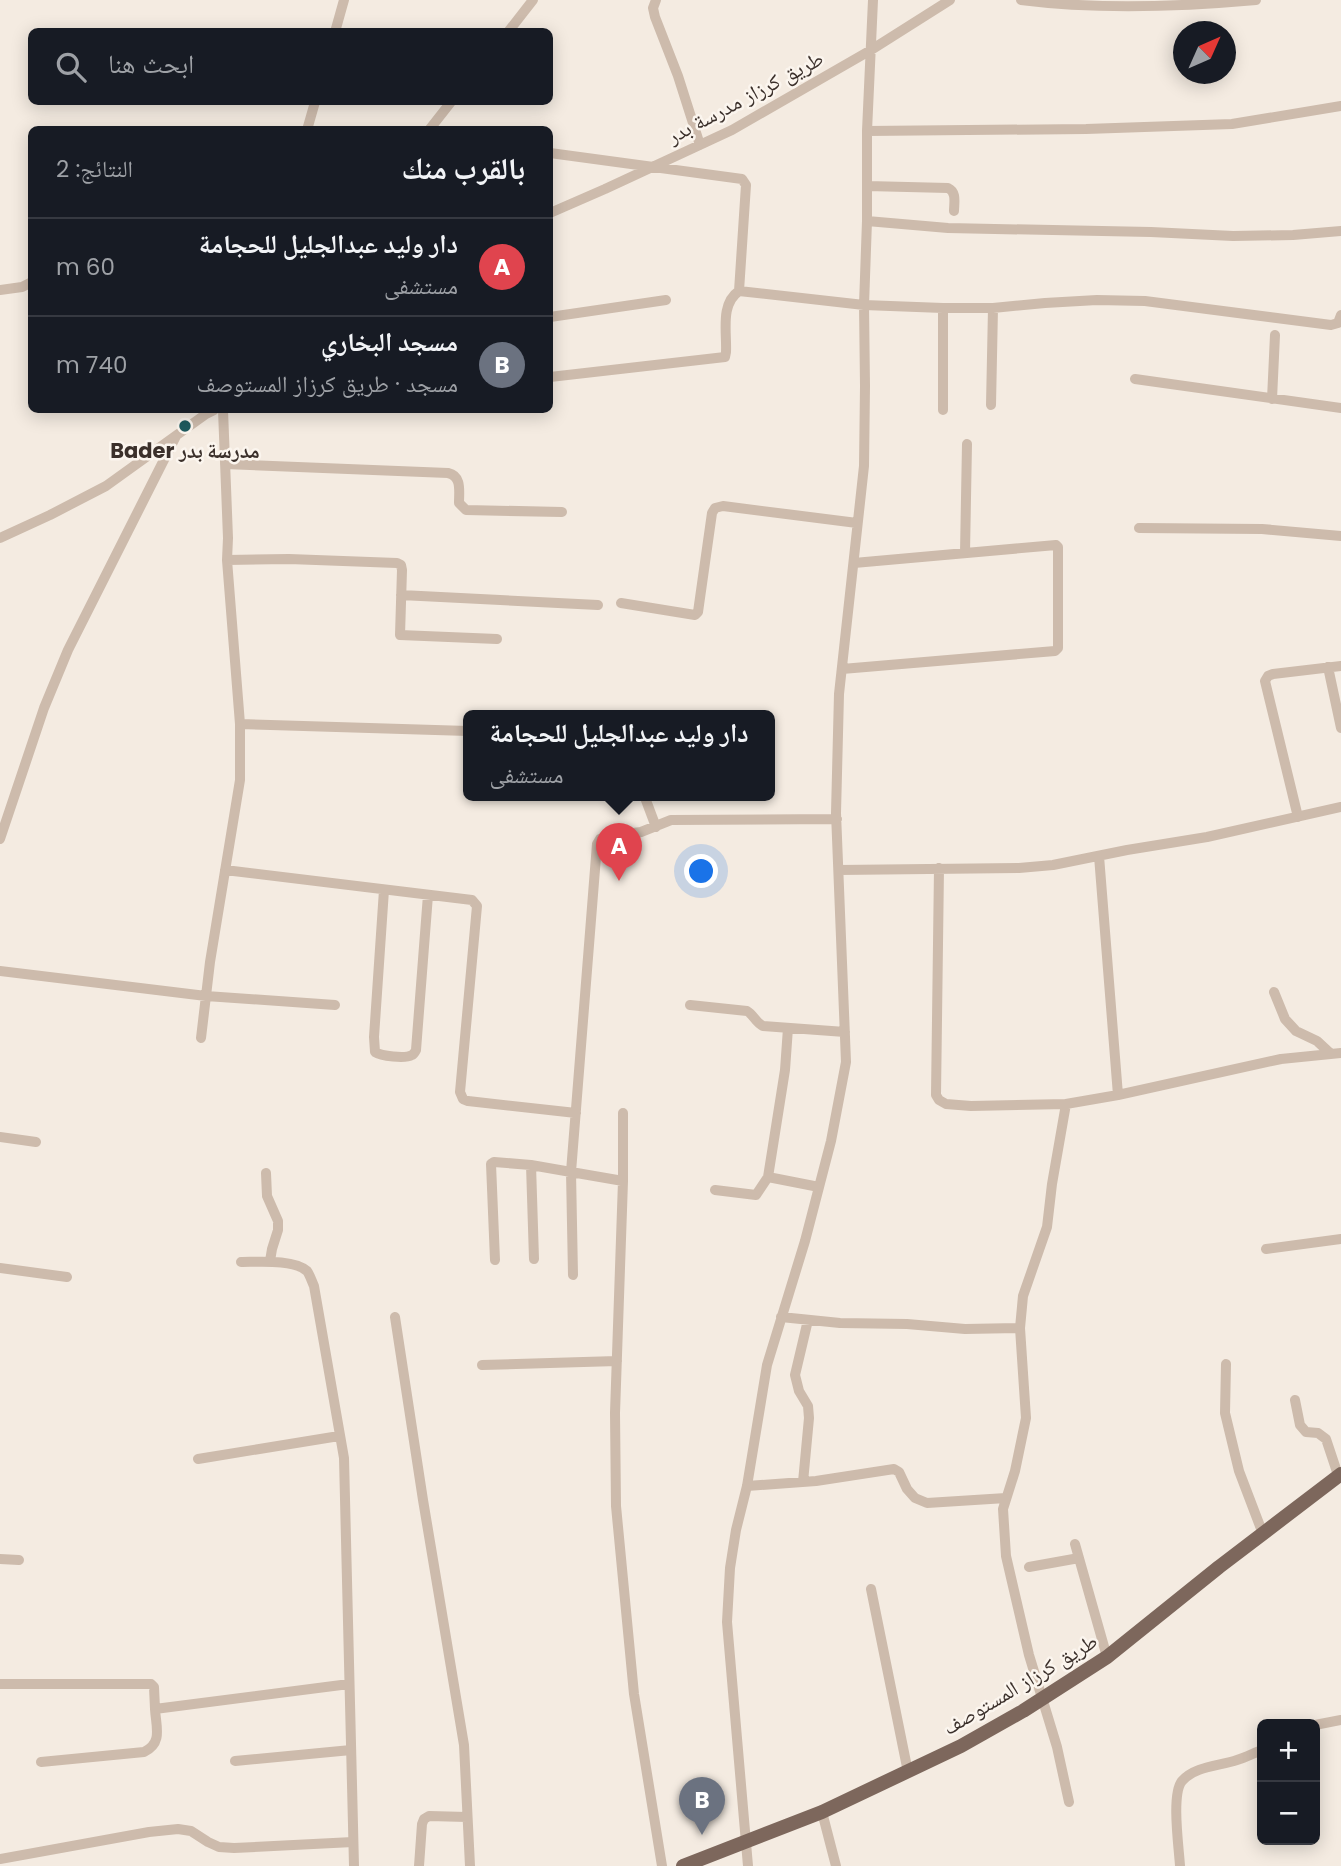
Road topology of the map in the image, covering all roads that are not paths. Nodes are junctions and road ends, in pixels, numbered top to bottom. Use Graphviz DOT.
graph roads {
  1 [pos="344,0"];
  2 [pos="533,0"];
  3 [pos="656,0"];
  4 [pos="873,0"];
  5 [pos="950,0"];
  6 [pos="1021,0"];
  7 [pos="1256,0"];
  8 [pos="336,28"];
  9 [pos="511,28"];
  10 [pos="871,50"];
  11 [pos="314,105"];
  12 [pos="449,105"];
  13 [pos="1341,106"];
  14 [pos="308,126"];
  15 [pos="432,126"];
  16 [pos="867,131"];
  17 [pos="699,145"];
  18 [pos="553,153"];
  19 [pos="652,168"];
  20 [pos="867,186"];
  21 [pos="954,211"];
  22 [pos="553,212"];
  23 [pos="867,221"];
  24 [pos="1341,232"];
  25 [pos="28,284"];
  26 [pos="0,290"];
  27 [pos="739,291"];
  28 [pos="666,300"];
  29 [pos="864,305"];
  30 [pos="943,308"];
  31 [pos="993,308"];
  32 [pos="1341,315"];
  33 [pos="553,317"];
  34 [pos="1275,335"];
  35 [pos="553,376"];
  36 [pos="1135,379"];
  37 [pos="1272,399"];
  38 [pos="991,405"];
  39 [pos="1341,408"];
  40 [pos="943,410"];
  41 [pos="206,413"];
  42 [pos="223,413"];
  43 [pos="176,436"];
  44 [pos="967,444"];
  45 [pos="225,464"];
  46 [pos="562,512"];
  47 [pos="857,523"];
  48 [pos="1139,528"];
  49 [pos="1341,536"];
  50 [pos="0,538"];
  51 [pos="965,552"];
  52 [pos="227,560"];
  53 [pos="854,563"];
  54 [pos="401,595"];
  55 [pos="621,603"];
  56 [pos="598,605"];
  57 [pos="497,639"];
  58 [pos="1341,666"];
  59 [pos="1328,667"];
  60 [pos="842,669"];
  61 [pos="240,724"];
  62 [pos="1341,729"];
  63 [pos="463,731"];
  64 [pos="0,796"];
  65 [pos="13,797"];
  66 [pos="646,801"];
  67 [pos="1341,807"];
  68 [pos="1298,817"];
  69 [pos="837,819"];
  70 [pos="656,827"];
  71 [pos="0,839"];
  72 [pos="1099,856"];
  73 [pos="939,868"];
  74 [pos="225,870"];
  75 [pos="839,870"];
  76 [pos="384,890"];
  77 [pos="428,895"];
  78 [pos="0,971"];
  79 [pos="1274,992"];
  80 [pos="206,996"];
  81 [pos="335,1005"];
  82 [pos="691,1005"];
  83 [pos="788,1028"];
  84 [pos="845,1032"];
  85 [pos="201,1038"];
  86 [pos="1336,1053"];
  87 [pos="1118,1095"];
  88 [pos="1066,1104"];
  89 [pos="576,1113"];
  90 [pos="623,1113"];
  91 [pos="0,1136"];
  92 [pos="37,1142"];
  93 [pos="531,1165"];
  94 [pos="266,1172"];
  95 [pos="571,1172"];
  96 [pos="768,1177"];
  97 [pos="623,1181"];
  98 [pos="819,1187"];
  99 [pos="715,1190"];
  100 [pos="1341,1239"];
  101 [pos="1266,1249"];
  102 [pos="534,1259"];
  103 [pos="495,1260"];
  104 [pos="270,1261"];
  105 [pos="241,1262"];
  106 [pos="0,1268"];
  107 [pos="573,1275"];
  108 [pos="67,1277"];
  109 [pos="395,1317"];
  110 [pos="781,1317"];
  111 [pos="808,1320"];
  112 [pos="1020,1328"];
  113 [pos="617,1362"];
  114 [pos="1226,1364"];
  115 [pos="482,1365"];
  116 [pos="1295,1400"];
  117 [pos="339,1436"];
  118 [pos="198,1459"];
  119 [pos="1340,1475"];
  120 [pos="803,1482"];
  121 [pos="747,1486"];
  122 [pos="1006,1499"];
  123 [pos="1263,1534"];
  124 [pos="1075,1544"];
  125 [pos="1079,1558"];
  126 [pos="0,1559"];
  127 [pos="19,1560"];
  128 [pos="1029,1567"];
  129 [pos="871,1589"];
  130 [pos="1107,1657"];
  131 [pos="0,1684"];
  132 [pos="349,1684"];
  133 [pos="1042,1700"];
  134 [pos="155,1709"];
  135 [pos="1341,1720"];
  136 [pos="1320,1725"];
  137 [pos="351,1750"];
  138 [pos="1257,1752"];
  139 [pos="235,1761"];
  140 [pos="41,1762"];
  141 [pos="908,1772"];
  142 [pos="1069,1802"];
  143 [pos="822,1812"];
  144 [pos="467,1817"];
  145 [pos="353,1842"];
  146 [pos="746,1842"];
  147 [pos="0,1859"];
  148 [pos="354,1866"];
  149 [pos="419,1866"];
  150 [pos="470,1866"];
  151 [pos="662,1866"];
  152 [pos="682,1866"];
  153 [pos="748,1866"];
  154 [pos="836,1866"];
  155 [pos="1180,1866"];
  1 -- 8 [label="street"];
  2 -- 9 [label="street"];
  3 -- 17 [label="street"];
  4 -- 10 [label="street"];
  5 -- 10 [label="street, طريق كرزاز مدرسة بدر"];
  6 -- 7 [label="street"];
  10 -- 16 [label="street"];
  10 -- 17 [label="street, طريق كرزاز مدرسة بدر"];
  11 -- 14 [label="street"];
  12 -- 15 [label="street"];
  13 -- 16 [label="street"];
  16 -- 20 [label="street"];
  17 -- 19 [label="street, طريق كرزاز مدرسة بدر"];
  18 -- 19 [label="street"];
  19 -- 22 [label="street, طريق كرزاز مدرسة بدر"];
  19 -- 27 [label="street"];
  20 -- 21 [label="street"];
  20 -- 23 [label="street"];
  23 -- 24 [label="street"];
  23 -- 29 [label="street"];
  25 -- 26 [label="street"];
  27 -- 29 [label="street"];
  27 -- 35 [label="street"];
  28 -- 33 [label="street"];
  29 -- 30 [label="street"];
  29 -- 47 [label="street"];
  30 -- 31 [label="street"];
  30 -- 40 [label="street"];
  31 -- 32 [label="street"];
  31 -- 38 [label="street"];
  34 -- 37 [label="street"];
  36 -- 37 [label="street"];
  37 -- 39 [label="street"];
  41 -- 43 [label="street"];
  42 -- 45 [label="street"];
  43 -- 50 [label="street"];
  43 -- 65 [label="street"];
  44 -- 51 [label="street"];
  45 -- 46 [label="street"];
  45 -- 52 [label="street"];
  47 -- 53 [label="street"];
  47 -- 55 [label="street"];
  48 -- 49 [label="street"];
  51 -- 53 [label="street"];
  51 -- 60 [label="street"];
  52 -- 54 [label="street"];
  52 -- 61 [label="street"];
  53 -- 60 [label="street"];
  54 -- 56 [label="street"];
  54 -- 57 [label="street"];
  58 -- 59 [label="street"];
  59 -- 62 [label="street"];
  59 -- 68 [label="street"];
  60 -- 69 [label="street"];
  61 -- 63 [label="street"];
  61 -- 74 [label="street"];
  64 -- 65 [label="street"];
  65 -- 71 [label="street"];
  66 -- 70 [label="street"];
  67 -- 68 [label="street"];
  68 -- 72 [label="street"];
  69 -- 70 [label="street"];
  69 -- 75 [label="street"];
  70 -- 89 [label="street"];
  72 -- 73 [label="street"];
  72 -- 87 [label="street"];
  73 -- 75 [label="street"];
  73 -- 88 [label="street"];
  74 -- 76 [label="street"];
  74 -- 80 [label="street"];
  75 -- 84 [label="street"];
  76 -- 77 [label="street"];
  76 -- 77 [label="street"];
  77 -- 89 [label="street"];
  78 -- 80 [label="street"];
  79 -- 86 [label="street"];
  80 -- 81 [label="street"];
  80 -- 85 [label="street"];
  82 -- 83 [label="street"];
  83 -- 84 [label="street"];
  83 -- 96 [label="street"];
  84 -- 98 [label="street"];
  86 -- 87 [label="street"];
  87 -- 88 [label="street"];
  88 -- 112 [label="street"];
  89 -- 95 [label="street"];
  90 -- 97 [label="street"];
  91 -- 92 [label="street"];
  93 -- 95 [label="street"];
  93 -- 102 [label="street"];
  93 -- 103 [label="street"];
  94 -- 104 [label="street"];
  95 -- 97 [label="street"];
  95 -- 107 [label="street"];
  96 -- 98 [label="street"];
  96 -- 99 [label="street"];
  97 -- 113 [label="street"];
  98 -- 110 [label="street"];
  100 -- 101 [label="street"];
  104 -- 105 [label="street"];
  104 -- 117 [label="street"];
  106 -- 108 [label="street"];
  109 -- 144 [label="street"];
  110 -- 111 [label="street"];
  110 -- 121 [label="street"];
  111 -- 112 [label="street"];
  111 -- 120 [label="street"];
  112 -- 122 [label="street"];
  113 -- 115 [label="street"];
  113 -- 151 [label="street"];
  114 -- 123 [label="street"];
  116 -- 119 [label="street"];
  117 -- 118 [label="street"];
  117 -- 132 [label="street"];
  119 -- 123 [label="main road, طريق كرزاز المستوصف"];
  120 -- 121 [label="street"];
  120 -- 122 [label="street"];
  121 -- 146 [label="street"];
  122 -- 133 [label="street"];
  123 -- 130 [label="main road, طريق كرزاز المستوصف"];
  124 -- 125 [label="street"];
  125 -- 128 [label="street"];
  125 -- 130 [label="street"];
  126 -- 127 [label="street"];
  129 -- 141 [label="street"];
  130 -- 133 [label="main road, طريق كرزاز المستوصف"];
  131 -- 134 [label="street"];
  132 -- 134 [label="street"];
  132 -- 137 [label="street"];
  133 -- 141 [label="main road, طريق كرزاز المستوصف"];
  133 -- 142 [label="street"];
  134 -- 140 [label="street"];
  135 -- 136 [label="street"];
  137 -- 139 [label="street"];
  137 -- 145 [label="street"];
  138 -- 155 [label="street"];
  141 -- 143 [label="main road, طريق كرزاز المستوصف"];
  143 -- 146 [label="main road, طريق كرزاز المستوصف"];
  143 -- 154 [label="street"];
  144 -- 149 [label="street"];
  144 -- 150 [label="street"];
  145 -- 147 [label="street"];
  145 -- 148 [label="street"];
  146 -- 152 [label="main road, طريق كرزاز المستوصف"];
  146 -- 153 [label="street"];
}
